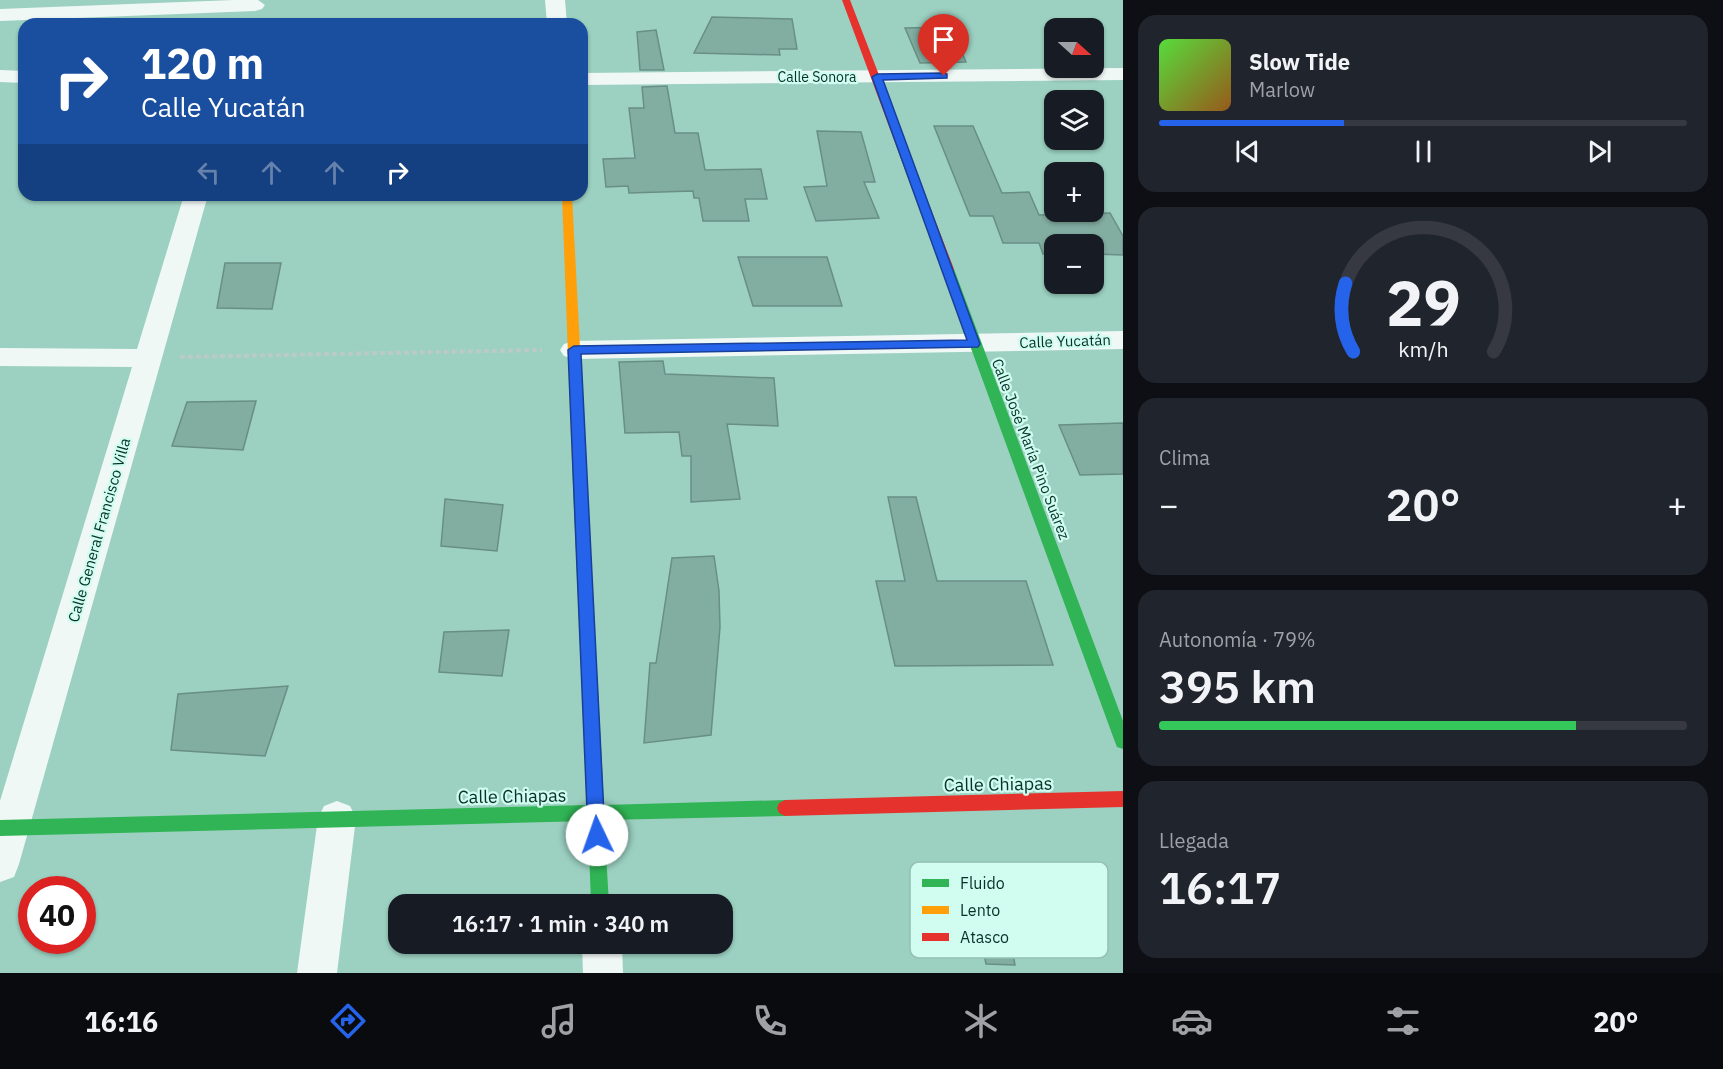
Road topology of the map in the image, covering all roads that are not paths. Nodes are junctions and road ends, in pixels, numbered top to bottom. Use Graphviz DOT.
graph roads {
  1 [pos="555,0"];
  2 [pos="846,0"];
  3 [pos="255,2"];
  4 [pos="0,15"];
  5 [pos="250,18"];
  6 [pos="556,18"];
  7 [pos="1123,74"];
  8 [pos="0,76"];
  9 [pos="18,77"];
  10 [pos="877,77"];
  11 [pos="588,79"];
  12 [pos="194,201"];
  13 [pos="567,201"];
  14 [pos="1123,340"];
  15 [pos="974,344"];
  16 [pos="574,350"];
  17 [pos="0,357"];
  18 [pos="150,358"];
  19 [pos="1123,742"];
  20 [pos="1123,799"];
  21 [pos="596,812"];
  22 [pos="337,818"];
  23 [pos="5,828"];
  24 [pos="0,864"];
  25 [pos="600,894"];
  26 [pos="602,954"];
  27 [pos="317,973"];
  28 [pos="603,973"];
  1 -- 6 [label="street"];
  2 -- 10 [label="street, Calle José María Pino Suárez"];
  3 -- 4 [label="street"];
  3 -- 5 [label="street"];
  7 -- 10 [label="street, Calle Sonora"];
  8 -- 9 [label="street"];
  10 -- 11 [label="street, Calle Sonora"];
  10 -- 15 [label="street, Calle José María Pino Suárez"];
  12 -- 18 [label="street, Calle General Francisco Villa"];
  13 -- 16 [label="street"];
  14 -- 15 [label="street, Calle Yucatán"];
  15 -- 16 [label="street, Calle Yucatán"];
  15 -- 19 [label="street, Calle José María Pino Suárez"];
  16 -- 21 [label="street"];
  17 -- 18 [label="street"];
  18 -- 23 [label="street, Calle General Francisco Villa"];
  20 -- 21 [label="street, Calle Chiapas"];
  21 -- 22 [label="street, Calle Chiapas"];
  21 -- 25 [label="street"];
  22 -- 23 [label="street, Calle Chiapas"];
  22 -- 27 [label="street"];
  23 -- 24 [label="street, Calle General Francisco Villa"];
  26 -- 28 [label="street"];
}
